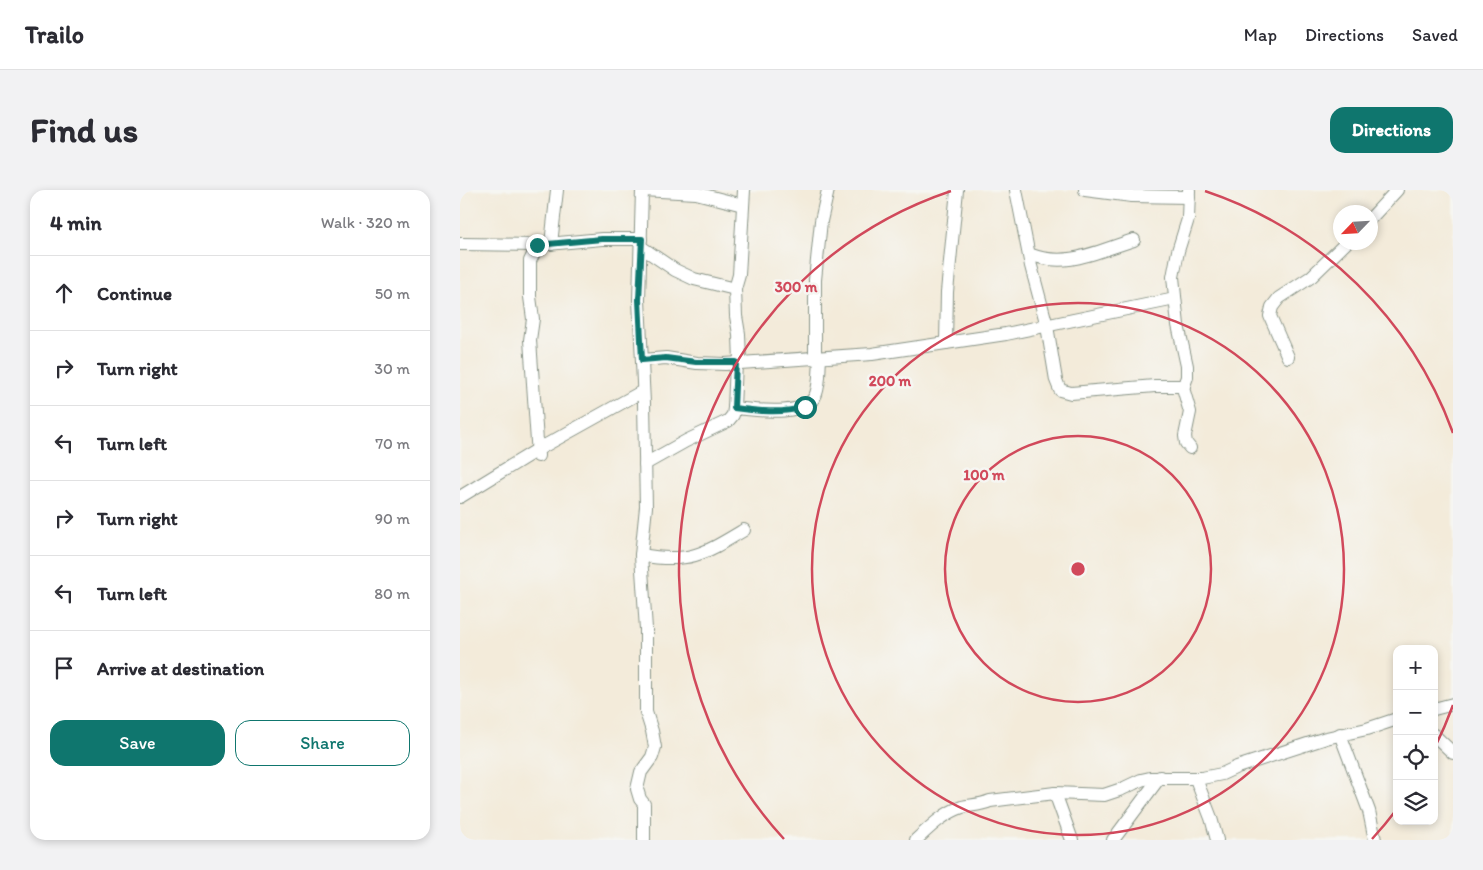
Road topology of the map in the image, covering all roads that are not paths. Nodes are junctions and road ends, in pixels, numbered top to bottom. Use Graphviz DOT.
graph roads {
  1 [pos="557,190"];
  2 [pos="642,190"];
  3 [pos="744,190"];
  4 [pos="828,190"];
  5 [pos="957,190"];
  6 [pos="1016,190"];
  7 [pos="1085,190"];
  8 [pos="1397,190"];
  9 [pos="1189,194"];
  10 [pos="743,204"];
  11 [pos="1378,210"];
  12 [pos="1134,240"];
  13 [pos="641,243"];
  14 [pos="460,244"];
  15 [pos="551,244"];
  16 [pos="534,245"];
  17 [pos="1339,250"];
  18 [pos="1029,254"];
  19 [pos="735,289"];
  20 [pos="1175,299"];
  21 [pos="1048,326"];
  22 [pos="946,343"];
  23 [pos="1288,357"];
  24 [pos="818,359"];
  25 [pos="642,360"];
  26 [pos="738,362"];
  27 [pos="1184,386"];
  28 [pos="643,391"];
  29 [pos="734,408"];
  30 [pos="1190,448"];
  31 [pos="537,453"];
  32 [pos="645,464"];
  33 [pos="460,497"];
  34 [pos="744,530"];
  35 [pos="641,555"];
  36 [pos="1453,704"];
  37 [pos="1438,708"];
  38 [pos="1393,720"];
  39 [pos="1340,734"];
  40 [pos="1438,739"];
  41 [pos="1453,753"];
  42 [pos="1160,777"];
  43 [pos="1196,778"];
  44 [pos="1055,793"];
  45 [pos="644,840"];
  46 [pos="916,840"];
  47 [pos="1072,840"];
  48 [pos="1113,840"];
  49 [pos="1217,840"];
  50 [pos="1375,840"];
  1 -- 15 [label="street"];
  2 -- 10 [label="street"];
  2 -- 13 [label="street"];
  3 -- 10 [label="street"];
  4 -- 24 [label="street"];
  5 -- 22 [label="street"];
  6 -- 18 [label="street"];
  7 -- 9 [label="street"];
  8 -- 11 [label="street"];
  9 -- 20 [label="street"];
  10 -- 19 [label="street"];
  12 -- 18 [label="street"];
  13 -- 15 [label="street"];
  13 -- 19 [label="street"];
  13 -- 25 [label="street"];
  14 -- 16 [label="street"];
  15 -- 16 [label="street"];
  16 -- 31 [label="street"];
  17 -- 23 [label="street"];
  18 -- 21 [label="street"];
  19 -- 26 [label="street"];
  20 -- 21 [label="street"];
  20 -- 27 [label="street"];
  21 -- 22 [label="street"];
  21 -- 27 [label="street"];
  22 -- 24 [label="street"];
  24 -- 26 [label="street"];
  24 -- 29 [label="street"];
  25 -- 26 [label="street"];
  25 -- 28 [label="street"];
  26 -- 29 [label="street"];
  27 -- 30 [label="street"];
  28 -- 31 [label="street"];
  28 -- 32 [label="street"];
  29 -- 32 [label="street"];
  31 -- 33 [label="street"];
  32 -- 35 [label="street"];
  34 -- 35 [label="street"];
  35 -- 45 [label="street"];
  36 -- 37 [label="street"];
  38 -- 39 [label="street"];
  39 -- 43 [label="street"];
  39 -- 50 [label="street"];
  40 -- 41 [label="street"];
  42 -- 43 [label="street"];
  42 -- 44 [label="street"];
  42 -- 48 [label="street"];
  43 -- 49 [label="street"];
  44 -- 46 [label="street"];
  44 -- 47 [label="street"];
}
